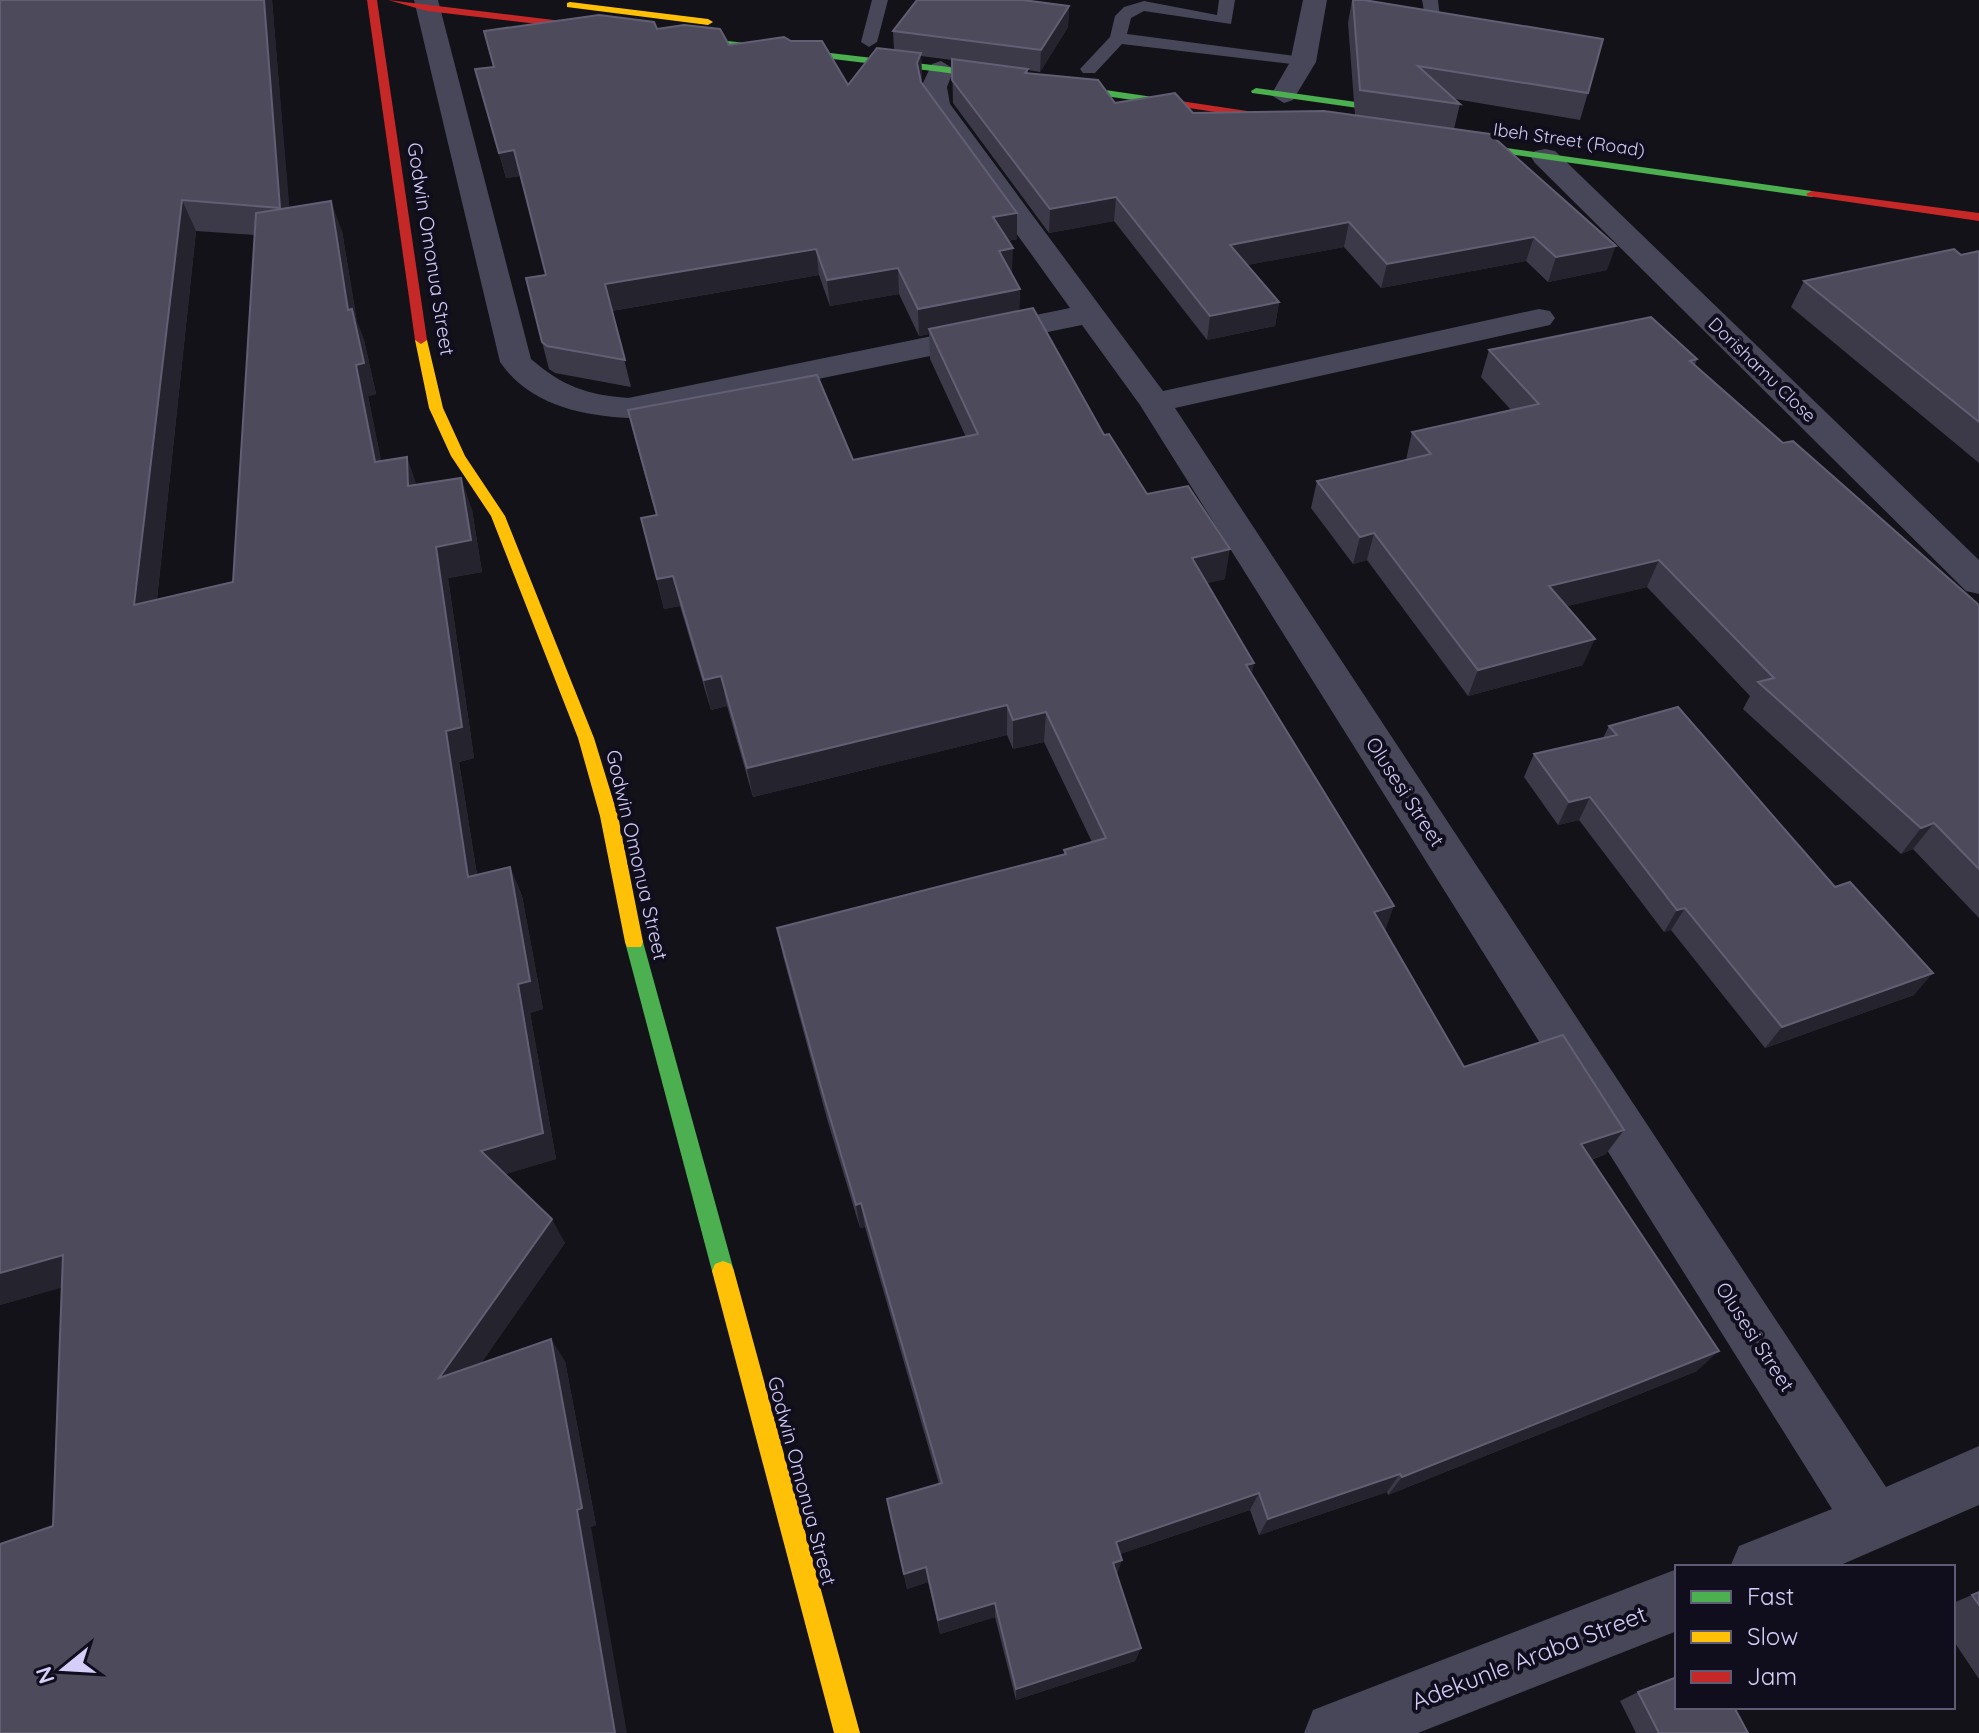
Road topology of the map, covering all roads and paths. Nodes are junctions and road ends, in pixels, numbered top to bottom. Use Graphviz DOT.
graph roads {
  1 [pos="372,0"];
  2 [pos="393,0"];
  3 [pos="880,0"];
  4 [pos="1227,0"];
  5 [pos="1315,0"];
  6 [pos="1430,0"];
  7 [pos="543,2"];
  8 [pos="426,4"];
  9 [pos="1436,33"];
  10 [pos="1118,38"];
  11 [pos="869,42"];
  12 [pos="995,57"];
  13 [pos="1303,62"];
  14 [pos="1081,68"];
  15 [pos="941,69"];
  16 [pos="1119,73"];
  17 [pos="1239,89"];
  18 [pos="1284,95"];
  19 [pos="1426,115"];
  20 [pos="1313,123"];
  21 [pos="1437,142"];
  22 [pos="1545,157"];
  23 [pos="1979,217"];
  24 [pos="1088,314"];
  25 [pos="1539,318"];
  26 [pos="1155,403"];
  27 [pos="1979,582"];
  28 [pos="1979,1475"];
  29 [pos="1874,1522"];
  30 [pos="1765,1565"];
  31 [pos="1675,1601"];
  32 [pos="847,1733"];
  33 [pos="1336,1733"];
  1 -- 32 [label="street, Godwin Omonua Street"];
  2 -- 8 [label="street"];
  3 -- 11 [label="lane"];
  4 -- 10 [label="lane"];
  5 -- 13 [label="street"];
  6 -- 9 [label="lane"];
  7 -- 11 [label="street"];
  8 -- 15 [label="street"];
  8 -- 24 [label="street"];
  10 -- 13 [label="lane"];
  10 -- 14 [label="lane"];
  11 -- 12 [label="street"];
  13 -- 18 [label="street"];
  14 -- 16 [label="street"];
  15 -- 20 [label="street"];
  15 -- 24 [label="street, Olusesi Street"];
  17 -- 18 [label="street"];
  18 -- 19 [label="street"];
  21 -- 22 [label="street, Ibeh Street (Road)"];
  22 -- 23 [label="street, Ibeh Street (Road)"];
  22 -- 27 [label="street, Dorishamu Close"];
  24 -- 26 [label="street, Olusesi Street"];
  25 -- 26 [label="street"];
  26 -- 29 [label="street, Olusesi Street"];
  28 -- 29 [label="street"];
  29 -- 30 [label="street"];
  31 -- 33 [label="street, Adekunle Araba Street"];
}
